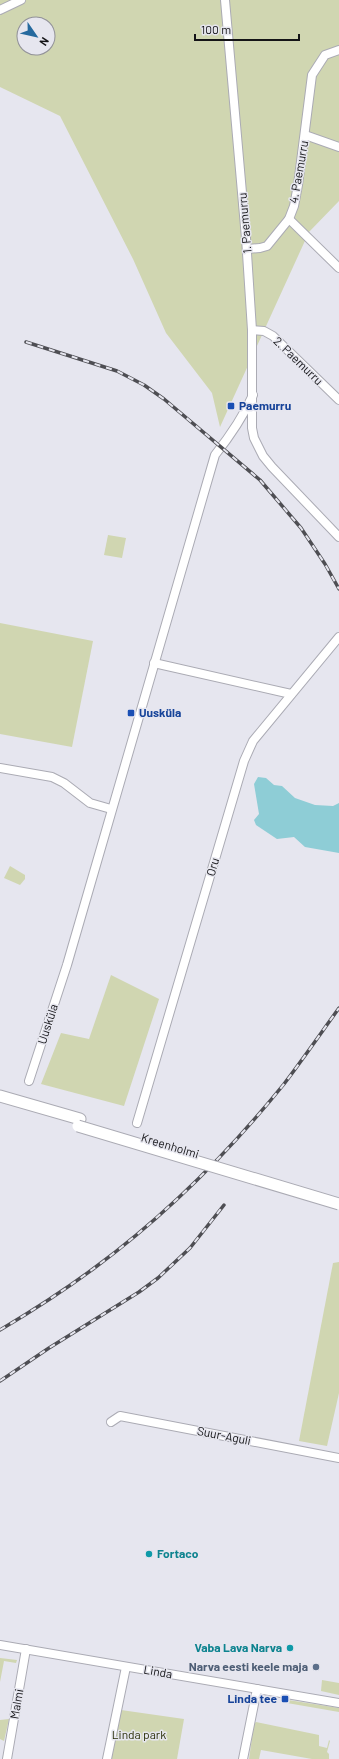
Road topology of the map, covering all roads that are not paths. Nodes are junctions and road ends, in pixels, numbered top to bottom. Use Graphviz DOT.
graph roads {
  1 [pos="21,0"];
  2 [pos="226,0"];
  3 [pos="0,10"];
  4 [pos="339,50"];
  5 [pos="305,135"];
  6 [pos="339,147"];
  7 [pos="289,219"];
  8 [pos="247,249"];
  9 [pos="339,268"];
  10 [pos="252,330"];
  11 [pos="253,394"];
  12 [pos="339,400"];
  13 [pos="228,440"];
  14 [pos="339,537"];
  15 [pos="339,636"];
  16 [pos="154,663"];
  17 [pos="291,694"];
  18 [pos="0,768"];
  19 [pos="111,809"];
  20 [pos="29,1081"];
  21 [pos="0,1096"];
  22 [pos="0,1104"];
  23 [pos="79,1123"];
  24 [pos="137,1123"];
  25 [pos="339,1197"];
  26 [pos="339,1204"];
  27 [pos="111,1422"];
  28 [pos="339,1458"];
  29 [pos="0,1645"];
  30 [pos="26,1649"];
  31 [pos="126,1667"];
  32 [pos="257,1689"];
  33 [pos="339,1703"];
  34 [pos="7,1759"];
  35 [pos="107,1759"];
  36 [pos="243,1759"];
  1 -- 3 [label="street"];
  2 -- 8 [label="street, 1. Paemurru"];
  4 -- 5 [label="street"];
  5 -- 6 [label="street, 4. Paemurru"];
  5 -- 7 [label="street, 4. Paemurru"];
  7 -- 8 [label="street, 4. Paemurru"];
  7 -- 9 [label="street"];
  8 -- 10 [label="street, 1. Paemurru"];
  10 -- 11 [label="street, 1. Paemurru"];
  10 -- 12 [label="street, 2. Paemurru"];
  11 -- 13 [label="street, 1. Paemurru"];
  11 -- 14 [label="street"];
  13 -- 16 [label="street, Uusküla"];
  15 -- 17 [label="street, Oru"];
  16 -- 17 [label="street"];
  16 -- 19 [label="street, Uusküla"];
  17 -- 24 [label="street, Oru"];
  18 -- 19 [label="street"];
  19 -- 20 [label="street, Uusküla"];
  21 -- 23 [label="main road, Kreenholmi"];
  22 -- 23 [label="main road, Kreenholmi"];
  23 -- 25 [label="main road, Kreenholmi"];
  23 -- 26 [label="main road, Kreenholmi, bridge"];
  27 -- 28 [label="street, Suur-Aguli"];
  29 -- 30 [label="street, Linda"];
  30 -- 31 [label="street, Linda"];
  30 -- 34 [label="street, Malmi"];
  31 -- 32 [label="street, Linda"];
  31 -- 35 [label="street"];
  32 -- 33 [label="street, Linda"];
  32 -- 36 [label="street"];
}
